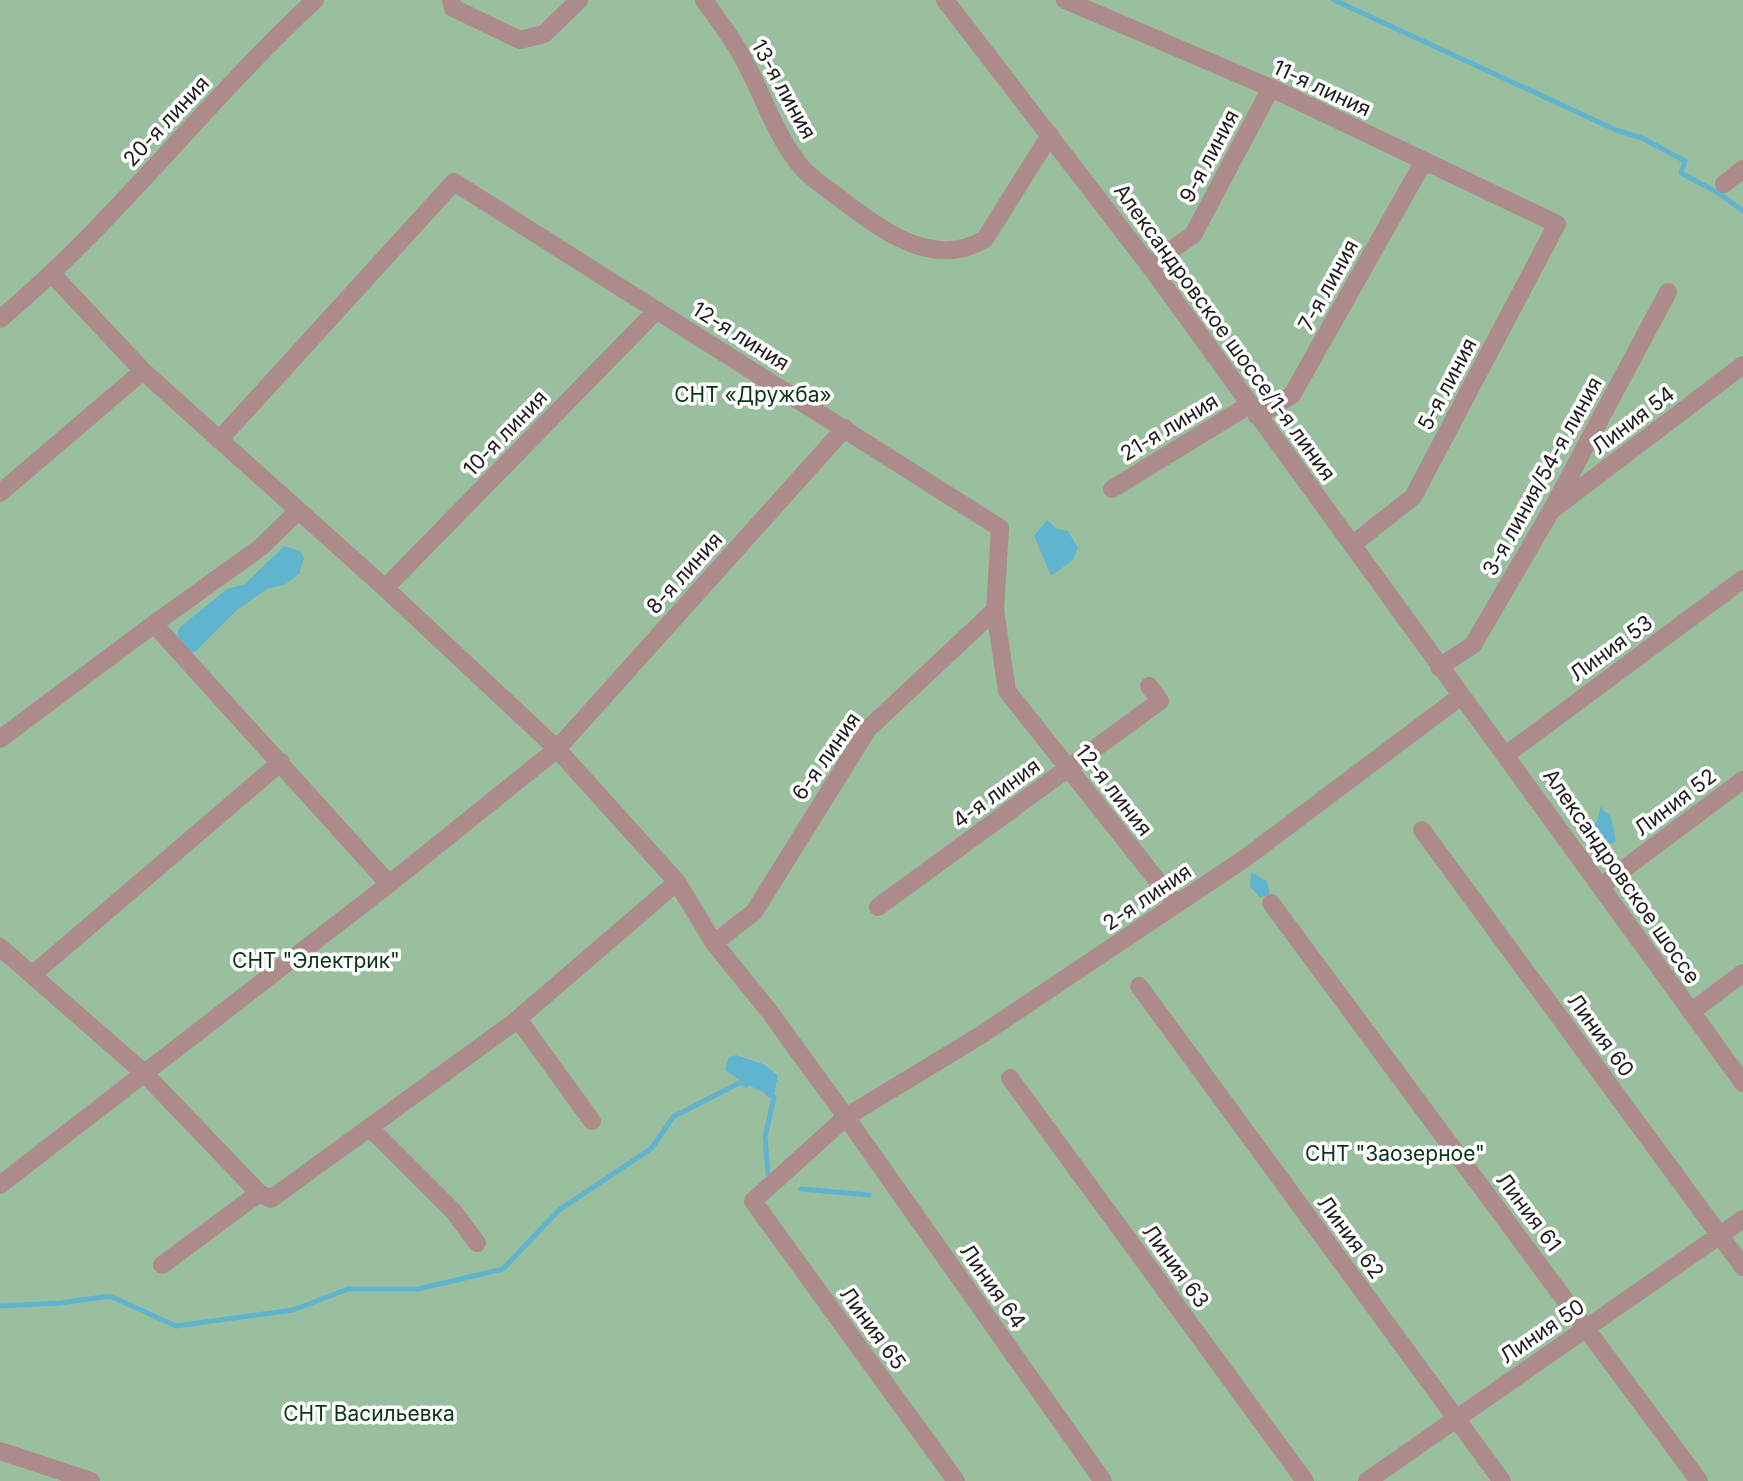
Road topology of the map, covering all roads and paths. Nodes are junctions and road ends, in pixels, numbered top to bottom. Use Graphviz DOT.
graph roads {
  1 [pos="315,0"];
  2 [pos="451,0"];
  3 [pos="579,0"];
  4 [pos="704,0"];
  5 [pos="946,0"];
  6 [pos="1065,0"];
  7 [pos="1271,88"];
  8 [pos="1050,135"];
  9 [pos="1424,161"];
  10 [pos="1743,169"];
  11 [pos="1724,184"];
  12 [pos="1557,224"];
  13 [pos="1149,265"];
  14 [pos="53,275"];
  15 [pos="1668,292"];
  16 [pos="657,310"];
  17 [pos="0,319"];
  18 [pos="1743,365"];
  19 [pos="143,371"];
  20 [pos="1253,410"];
  21 [pos="845,428"];
  22 [pos="219,440"];
  23 [pos="1112,489"];
  24 [pos="0,493"];
  25 [pos="298,511"];
  26 [pos="1551,511"];
  27 [pos="1353,544"];
  28 [pos="1743,579"];
  29 [pos="385,588"];
  30 [pos="995,610"];
  31 [pos="154,624"];
  32 [pos="1439,667"];
  33 [pos="1149,686"];
  34 [pos="1461,696"];
  35 [pos="0,739"];
  36 [pos="557,749"];
  37 [pos="1507,754"];
  38 [pos="281,762"];
  39 [pos="1068,768"];
  40 [pos="1743,780"];
  41 [pos="1422,830"];
  42 [pos="677,882"];
  43 [pos="389,884"];
  44 [pos="1601,886"];
  45 [pos="1271,903"];
  46 [pos="1175,904"];
  47 [pos="878,907"];
  48 [pos="714,943"];
  49 [pos="0,947"];
  50 [pos="1743,973"];
  51 [pos="32,975"];
  52 [pos="1139,986"];
  53 [pos="1691,1012"];
  54 [pos="518,1019"];
  55 [pos="143,1072"];
  56 [pos="1010,1078"];
  57 [pos="1743,1083"];
  58 [pos="846,1117"];
  59 [pos="592,1121"];
  60 [pos="370,1128"];
  61 [pos="0,1185"];
  62 [pos="259,1193"];
  63 [pos="752,1201"];
  64 [pos="1743,1219"];
  65 [pos="1720,1235"];
  66 [pos="477,1243"];
  67 [pos="163,1265"];
  68 [pos="1743,1268"];
  69 [pos="1588,1328"];
  70 [pos="1455,1418"];
  71 [pos="0,1451"];
  72 [pos="61,1476"];
  73 [pos="91,1481"];
  74 [pos="956,1481"];
  75 [pos="1103,1481"];
  76 [pos="1305,1481"];
  77 [pos="1367,1481"];
  78 [pos="1502,1481"];
  79 [pos="1699,1481"];
  1 -- 14 [label="street, 20-я линия"];
  2 -- 3 [label="street"];
  4 -- 8 [label="street, 13-я линия"];
  5 -- 8 [label="street, Александровское шоссе/1-я линия"];
  6 -- 7 [label="street, 11-я линия"];
  7 -- 9 [label="street, 11-я линия"];
  7 -- 13 [label="street, 9-я линия"];
  8 -- 13 [label="street, Александровское шоссе/1-я линия"];
  9 -- 12 [label="street, 11-я линия"];
  9 -- 20 [label="street, 7-я линия"];
  10 -- 11 [label="street"];
  12 -- 27 [label="street, 5-я линия"];
  13 -- 20 [label="street, Александровское шоссе/1-я линия"];
  14 -- 17 [label="street, 20-я линия"];
  14 -- 19 [label="street, Линия 64"];
  15 -- 26 [label="street, 3-я линия/54-я линия"];
  16 -- 21 [label="street, 12-я линия"];
  16 -- 22 [label="street, 12-я линия"];
  16 -- 29 [label="street, 10-я линия"];
  18 -- 26 [label="street, Линия 54"];
  19 -- 22 [label="street, Линия 64"];
  19 -- 24 [label="street"];
  20 -- 23 [label="street, 21-я линия"];
  20 -- 27 [label="street, Александровское шоссе/1-я линия"];
  21 -- 30 [label="street, 12-я линия"];
  21 -- 36 [label="street, 8-я линия"];
  22 -- 25 [label="street, Линия 64"];
  25 -- 29 [label="street, Линия 64"];
  25 -- 31 [label="street"];
  26 -- 32 [label="street, 3-я линия/54-я линия"];
  27 -- 32 [label="street, Александровское шоссе/1-я линия"];
  28 -- 37 [label="street, Линия 53"];
  29 -- 36 [label="street, Линия 64"];
  30 -- 39 [label="street, 12-я линия"];
  30 -- 48 [label="street, 6-я линия"];
  31 -- 35 [label="street"];
  31 -- 38 [label="street"];
  32 -- 34 [label="street, Александровское шоссе/1-я линия"];
  33 -- 39 [label="street, 4-я линия"];
  34 -- 37 [label="street, Александровское шоссе"];
  34 -- 46 [label="street, 2-я линия"];
  36 -- 42 [label="street, Линия 64"];
  36 -- 43 [label="street, 8-я линия"];
  37 -- 44 [label="street, Александровское шоссе"];
  38 -- 43 [label="street"];
  38 -- 51 [label="street"];
  39 -- 46 [label="street, 12-я линия"];
  39 -- 47 [label="street, 4-я линия"];
  40 -- 44 [label="street, Линия 52"];
  41 -- 65 [label="street, Линия 60"];
  42 -- 48 [label="street, Линия 64"];
  42 -- 54 [label="street"];
  43 -- 55 [label="street, 8-я линия"];
  44 -- 53 [label="street, Александровское шоссе"];
  45 -- 69 [label="street, Линия 61"];
  46 -- 58 [label="street, 2-я линия"];
  48 -- 58 [label="street, Линия 64"];
  49 -- 51 [label="street"];
  50 -- 53 [label="street"];
  51 -- 55 [label="street"];
  52 -- 70 [label="street, Линия 62"];
  53 -- 57 [label="street, Александровское шоссе"];
  54 -- 59 [label="street"];
  54 -- 60 [label="street"];
  55 -- 61 [label="street, 8-я линия"];
  55 -- 62 [label="street"];
  56 -- 76 [label="street, Линия 63"];
  58 -- 63 [label="street, 2-я линия"];
  58 -- 75 [label="street, Линия 64"];
  60 -- 62 [label="street"];
  60 -- 66 [label="street"];
  62 -- 67 [label="street"];
  63 -- 74 [label="street, Линия 65"];
  64 -- 65 [label="street, Линия 50"];
  65 -- 68 [label="street, Линия 60"];
  65 -- 69 [label="street, Линия 50"];
  69 -- 70 [label="street, Линия 50"];
  69 -- 79 [label="street, Линия 61"];
  70 -- 77 [label="street, Линия 50"];
  70 -- 78 [label="street, Линия 62"];
  71 -- 72 [label="street"];
  72 -- 73 [label="street"];
}
